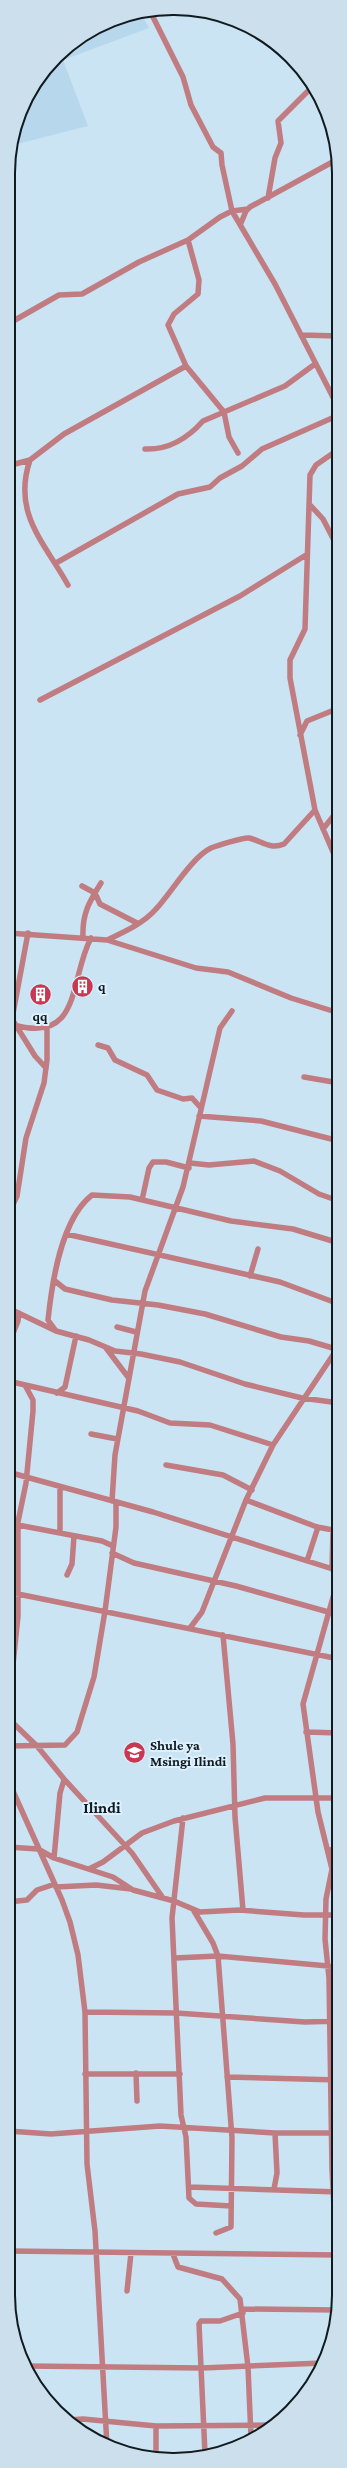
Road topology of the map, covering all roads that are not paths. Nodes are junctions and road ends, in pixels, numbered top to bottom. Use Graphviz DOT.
graph roads {
  1 [pos="153,16"];
  2 [pos="309,90"];
  3 [pos="332,162"];
  4 [pos="268,198"];
  5 [pos="248,209"];
  6 [pos="232,210"];
  7 [pos="241,223"];
  8 [pos="188,240"];
  9 [pos="15,320"];
  10 [pos="301,335"];
  11 [pos="332,336"];
  12 [pos="315,364"];
  13 [pos="186,366"];
  14 [pos="332,396"];
  15 [pos="224,412"];
  16 [pos="332,418"];
  17 [pos="144,449"];
  18 [pos="238,453"];
  19 [pos="332,454"];
  20 [pos="30,460"];
  21 [pos="15,464"];
  22 [pos="311,506"];
  23 [pos="332,537"];
  24 [pos="306,555"];
  25 [pos="56,562"];
  26 [pos="68,585"];
  27 [pos="40,700"];
  28 [pos="332,711"];
  29 [pos="300,736"];
  30 [pos="315,810"];
  31 [pos="332,818"];
  32 [pos="323,829"];
  33 [pos="332,850"];
  34 [pos="101,883"];
  35 [pos="82,886"];
  36 [pos="95,893"];
  37 [pos="137,923"];
  38 [pos="15,933"];
  39 [pos="28,933"];
  40 [pos="83,937"];
  41 [pos="91,938"];
  42 [pos="107,940"];
  43 [pos="15,1010"];
  44 [pos="232,1011"];
  45 [pos="332,1011"];
  46 [pos="15,1023"];
  47 [pos="15,1025"];
  48 [pos="46,1029"];
  49 [pos="98,1044"];
  50 [pos="46,1068"];
  51 [pos="304,1077"];
  52 [pos="332,1082"];
  53 [pos="201,1108"];
  54 [pos="199,1116"];
  55 [pos="332,1139"];
  56 [pos="189,1165"];
  57 [pos="332,1199"];
  58 [pos="15,1200"];
  59 [pos="142,1200"];
  60 [pos="176,1208"];
  61 [pos="66,1234"];
  62 [pos="332,1241"];
  63 [pos="258,1249"];
  64 [pos="159,1256"];
  65 [pos="250,1276"];
  66 [pos="55,1281"];
  67 [pos="332,1301"];
  68 [pos="142,1303"];
  69 [pos="15,1311"];
  70 [pos="19,1313"];
  71 [pos="117,1327"];
  72 [pos="15,1328"];
  73 [pos="56,1331"];
  74 [pos="136,1332"];
  75 [pos="76,1336"];
  76 [pos="332,1346"];
  77 [pos="106,1348"];
  78 [pos="132,1353"];
  79 [pos="332,1356"];
  80 [pos="128,1377"];
  81 [pos="15,1383"];
  82 [pos="26,1387"];
  83 [pos="47,1391"];
  84 [pos="56,1393"];
  85 [pos="302,1398"];
  86 [pos="33,1400"];
  87 [pos="332,1402"];
  88 [pos="122,1409"];
  89 [pos="91,1434"];
  90 [pos="117,1439"];
  91 [pos="273,1445"];
  92 [pos="166,1465"];
  93 [pos="15,1474"];
  94 [pos="27,1478"];
  95 [pos="60,1487"];
  96 [pos="252,1490"];
  97 [pos="246,1500"];
  98 [pos="114,1502"];
  99 [pos="15,1524"];
  100 [pos="18,1525"];
  101 [pos="318,1527"];
  102 [pos="332,1530"];
  103 [pos="60,1533"];
  104 [pos="74,1536"];
  105 [pos="231,1536"];
  106 [pos="113,1546"];
  107 [pos="112,1553"];
  108 [pos="307,1561"];
  109 [pos="332,1569"];
  110 [pos="67,1575"];
  111 [pos="213,1582"];
  112 [pos="15,1593"];
  113 [pos="19,1594"];
  114 [pos="332,1598"];
  115 [pos="105,1611"];
  116 [pos="328,1611"];
  117 [pos="332,1612"];
  118 [pos="190,1628"];
  119 [pos="223,1635"];
  120 [pos="316,1655"];
  121 [pos="15,1657"];
  122 [pos="332,1658"];
  123 [pos="15,1727"];
  124 [pos="306,1732"];
  125 [pos="332,1733"];
  126 [pos="15,1746"];
  127 [pos="37,1746"];
  128 [pos="64,1780"];
  129 [pos="15,1796"];
  130 [pos="316,1798"];
  131 [pos="332,1798"];
  132 [pos="235,1806"];
  133 [pos="183,1818"];
  134 [pos="125,1845"];
  135 [pos="15,1847"];
  136 [pos="38,1849"];
  137 [pos="328,1849"];
  138 [pos="332,1850"];
  139 [pos="54,1858"];
  140 [pos="89,1870"];
  141 [pos="55,1886"];
  142 [pos="134,1890"];
  143 [pos="163,1898"];
  144 [pos="15,1901"];
  145 [pos="174,1902"];
  146 [pos="243,1910"];
  147 [pos="194,1911"];
  148 [pos="325,1914"];
  149 [pos="332,1914"];
  150 [pos="218,1956"];
  151 [pos="175,1958"];
  152 [pos="326,1966"];
  153 [pos="332,1966"];
  154 [pos="85,2012"];
  155 [pos="176,2013"];
  156 [pos="224,2016"];
  157 [pos="329,2022"];
  158 [pos="136,2073"];
  159 [pos="85,2074"];
  160 [pos="180,2074"];
  161 [pos="227,2077"];
  162 [pos="331,2079"];
  163 [pos="136,2101"];
  164 [pos="184,2126"];
  165 [pos="87,2130"];
  166 [pos="231,2130"];
  167 [pos="15,2132"];
  168 [pos="331,2132"];
  169 [pos="275,2133"];
  170 [pos="332,2144"];
  171 [pos="189,2187"];
  172 [pos="233,2188"];
  173 [pos="274,2189"];
  174 [pos="332,2192"];
  175 [pos="231,2206"];
  176 [pos="216,2233"];
  177 [pos="15,2251"];
  178 [pos="96,2252"];
  179 [pos="132,2252"];
  180 [pos="173,2254"];
  181 [pos="332,2255"];
  182 [pos="127,2291"];
  183 [pos="331,2310"];
  184 [pos="243,2311"];
  185 [pos="317,2363"];
  186 [pos="32,2366"];
  187 [pos="101,2366"];
  188 [pos="248,2367"];
  189 [pos="202,2368"];
  190 [pos="76,2419"];
  191 [pos="105,2422"];
  192 [pos="263,2425"];
  193 [pos="156,2426"];
  194 [pos="204,2426"];
  195 [pos="250,2426"];
  196 [pos="250,2434"];
  197 [pos="106,2438"];
  198 [pos="205,2450"];
  199 [pos="156,2452"];
  1 -- 6 [label="street"];
  2 -- 4 [label="street"];
  3 -- 4 [label="street"];
  4 -- 5 [label="street"];
  5 -- 6 [label="street"];
  5 -- 7 [label="street"];
  6 -- 7 [label="street"];
  6 -- 8 [label="street"];
  7 -- 10 [label="street"];
  8 -- 9 [label="street"];
  8 -- 13 [label="street"];
  10 -- 11 [label="street"];
  10 -- 12 [label="street"];
  12 -- 14 [label="street"];
  12 -- 15 [label="street"];
  13 -- 15 [label="street"];
  13 -- 20 [label="street"];
  15 -- 17 [label="street"];
  15 -- 18 [label="street"];
  16 -- 25 [label="street"];
  19 -- 22 [label="street"];
  20 -- 21 [label="street"];
  20 -- 25 [label="street"];
  22 -- 23 [label="street"];
  22 -- 24 [label="street"];
  24 -- 27 [label="street"];
  24 -- 29 [label="street"];
  25 -- 26 [label="street"];
  28 -- 29 [label="street"];
  29 -- 30 [label="street"];
  30 -- 32 [label="street"];
  30 -- 37 [label="street"];
  31 -- 32 [label="street"];
  32 -- 33 [label="street"];
  34 -- 36 [label="street"];
  35 -- 36 [label="street"];
  36 -- 37 [label="street"];
  36 -- 40 [label="street"];
  37 -- 42 [label="street"];
  38 -- 39 [label="street"];
  39 -- 40 [label="street"];
  39 -- 43 [label="street"];
  40 -- 41 [label="street"];
  41 -- 42 [label="street"];
  41 -- 48 [label="street"];
  42 -- 45 [label="street"];
  44 -- 53 [label="street"];
  46 -- 48 [label="street"];
  47 -- 50 [label="street"];
  48 -- 50 [label="street"];
  49 -- 53 [label="street"];
  50 -- 58 [label="street"];
  51 -- 52 [label="street"];
  53 -- 54 [label="street"];
  54 -- 55 [label="street"];
  54 -- 56 [label="street"];
  56 -- 57 [label="street"];
  56 -- 59 [label="street"];
  56 -- 60 [label="street"];
  59 -- 60 [label="street"];
  59 -- 61 [label="street"];
  60 -- 62 [label="street"];
  60 -- 64 [label="street"];
  61 -- 64 [label="street"];
  61 -- 66 [label="street"];
  63 -- 65 [label="street"];
  64 -- 65 [label="street"];
  64 -- 68 [label="street"];
  65 -- 67 [label="street"];
  66 -- 68 [label="street"];
  66 -- 73 [label="street"];
  68 -- 74 [label="street"];
  68 -- 76 [label="street"];
  69 -- 70 [label="street"];
  70 -- 72 [label="street"];
  70 -- 73 [label="street"];
  71 -- 74 [label="street"];
  73 -- 75 [label="street"];
  74 -- 78 [label="street"];
  75 -- 77 [label="street"];
  75 -- 84 [label="street"];
  77 -- 78 [label="street"];
  77 -- 80 [label="street"];
  78 -- 80 [label="street"];
  78 -- 85 [label="street"];
  79 -- 85 [label="street"];
  80 -- 88 [label="street"];
  81 -- 82 [label="street"];
  82 -- 83 [label="street"];
  82 -- 86 [label="street"];
  83 -- 84 [label="street"];
  83 -- 86 [label="street"];
  84 -- 88 [label="street"];
  85 -- 87 [label="street"];
  85 -- 91 [label="street"];
  86 -- 94 [label="street"];
  88 -- 90 [label="street"];
  88 -- 91 [label="street"];
  89 -- 90 [label="street"];
  90 -- 98 [label="street"];
  91 -- 96 [label="street"];
  92 -- 96 [label="street"];
  93 -- 94 [label="street"];
  94 -- 95 [label="street"];
  94 -- 100 [label="street"];
  95 -- 98 [label="street"];
  95 -- 103 [label="street"];
  96 -- 97 [label="street"];
  97 -- 101 [label="street"];
  97 -- 105 [label="street"];
  98 -- 105 [label="street"];
  98 -- 106 [label="street"];
  99 -- 100 [label="street"];
  100 -- 103 [label="street"];
  100 -- 113 [label="street"];
  101 -- 102 [label="street"];
  101 -- 108 [label="street"];
  103 -- 104 [label="street"];
  104 -- 106 [label="street"];
  104 -- 110 [label="street"];
  105 -- 108 [label="street"];
  105 -- 111 [label="street"];
  106 -- 107 [label="street"];
  107 -- 111 [label="street"];
  107 -- 115 [label="street"];
  108 -- 109 [label="street"];
  111 -- 116 [label="street"];
  111 -- 118 [label="street"];
  112 -- 113 [label="street"];
  113 -- 115 [label="street"];
  113 -- 121 [label="street"];
  114 -- 116 [label="street"];
  115 -- 118 [label="street"];
  115 -- 127 [label="street"];
  116 -- 117 [label="street"];
  116 -- 120 [label="street"];
  118 -- 119 [label="street"];
  119 -- 120 [label="street"];
  119 -- 132 [label="street"];
  120 -- 122 [label="street"];
  120 -- 124 [label="street"];
  123 -- 127 [label="street"];
  124 -- 125 [label="street"];
  124 -- 130 [label="street"];
  126 -- 127 [label="street"];
  127 -- 128 [label="street"];
  128 -- 134 [label="street"];
  128 -- 139 [label="street"];
  129 -- 136 [label="street"];
  130 -- 131 [label="street"];
  130 -- 132 [label="street"];
  130 -- 137 [label="street"];
  132 -- 133 [label="street"];
  132 -- 146 [label="street"];
  133 -- 134 [label="street"];
  133 -- 145 [label="street"];
  134 -- 140 [label="street"];
  134 -- 143 [label="street"];
  135 -- 136 [label="street"];
  136 -- 139 [label="street"];
  136 -- 141 [label="street"];
  137 -- 138 [label="street"];
  137 -- 148 [label="street"];
  139 -- 140 [label="street"];
  140 -- 142 [label="street"];
  141 -- 142 [label="street"];
  141 -- 144 [label="street"];
  141 -- 154 [label="street"];
  142 -- 143 [label="street"];
  143 -- 145 [label="street"];
  145 -- 147 [label="street"];
  145 -- 151 [label="street"];
  146 -- 147 [label="street"];
  146 -- 148 [label="street"];
  147 -- 150 [label="street"];
  148 -- 149 [label="street"];
  148 -- 152 [label="street"];
  150 -- 151 [label="street"];
  150 -- 152 [label="street"];
  150 -- 156 [label="street"];
  151 -- 155 [label="street"];
  152 -- 153 [label="street"];
  152 -- 157 [label="street"];
  154 -- 155 [label="street"];
  154 -- 159 [label="street"];
  155 -- 156 [label="street"];
  155 -- 160 [label="street"];
  156 -- 157 [label="street"];
  156 -- 161 [label="street"];
  157 -- 162 [label="street"];
  158 -- 159 [label="street"];
  158 -- 160 [label="street"];
  158 -- 163 [label="street"];
  159 -- 165 [label="street"];
  160 -- 164 [label="street"];
  161 -- 162 [label="street"];
  161 -- 166 [label="street"];
  162 -- 168 [label="street"];
  164 -- 165 [label="street"];
  164 -- 166 [label="street"];
  164 -- 171 [label="street"];
  165 -- 167 [label="street"];
  165 -- 178 [label="street"];
  166 -- 169 [label="street"];
  166 -- 172 [label="street"];
  168 -- 169 [label="street"];
  168 -- 170 [label="street"];
  169 -- 173 [label="street"];
  171 -- 172 [label="street"];
  171 -- 175 [label="street"];
  172 -- 173 [label="street"];
  172 -- 175 [label="street"];
  173 -- 174 [label="street"];
  175 -- 176 [label="street"];
  177 -- 178 [label="street"];
  178 -- 179 [label="street"];
  178 -- 187 [label="street"];
  179 -- 180 [label="street"];
  179 -- 182 [label="street"];
  180 -- 181 [label="street"];
  180 -- 184 [label="street"];
  183 -- 184 [label="street"];
  184 -- 188 [label="street"];
  184 -- 189 [label="street"];
  185 -- 188 [label="street"];
  186 -- 187 [label="street"];
  187 -- 189 [label="street"];
  187 -- 191 [label="street"];
  188 -- 189 [label="street"];
  188 -- 195 [label="street"];
  189 -- 194 [label="street"];
  190 -- 191 [label="street"];
  191 -- 193 [label="street"];
  191 -- 197 [label="street"];
  192 -- 195 [label="street"];
  193 -- 194 [label="street"];
  193 -- 199 [label="street"];
  194 -- 195 [label="street"];
  194 -- 198 [label="street"];
  195 -- 196 [label="street"];
}
